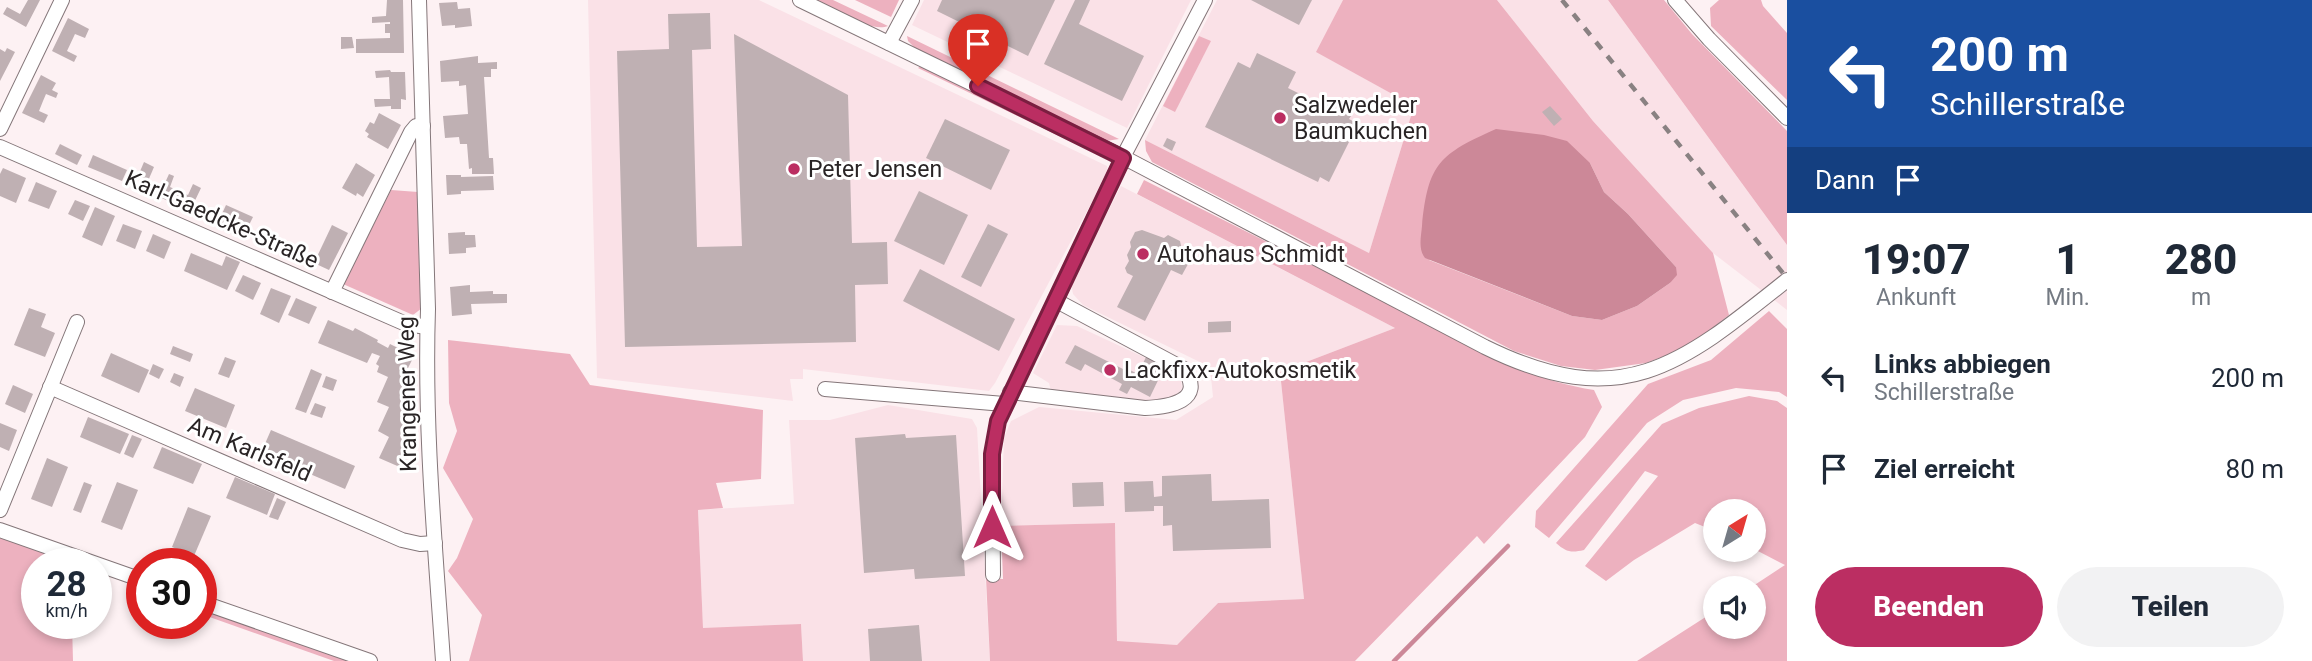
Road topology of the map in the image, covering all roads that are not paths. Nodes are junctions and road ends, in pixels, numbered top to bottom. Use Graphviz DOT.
graph roads {
  1 [pos="62,0"];
  2 [pos="419,0"];
  3 [pos="800,0"];
  4 [pos="912,0"];
  5 [pos="1205,0"];
  6 [pos="1675,0"];
  7 [pos="889,43"];
  8 [pos="1787,118"];
  9 [pos="423,126"];
  10 [pos="0,129"];
  11 [pos="0,147"];
  12 [pos="1123,158"];
  13 [pos="1787,280"];
  14 [pos="332,292"];
  15 [pos="1055,300"];
  16 [pos="77,322"];
  17 [pos="427,327"];
  18 [pos="50,387"];
  19 [pos="825,389"];
  20 [pos="1007,398"];
  21 [pos="0,510"];
  22 [pos="0,530"];
  23 [pos="435,543"];
  24 [pos="126,574"];
  25 [pos="993,575"];
  26 [pos="217,608"];
  27 [pos="370,661"];
  28 [pos="443,661"];
  1 -- 10 [label="street"];
  2 -- 9 [label="street, Krangener Weg"];
  3 -- 7 [label="street"];
  4 -- 7 [label="street"];
  5 -- 12 [label="street"];
  6 -- 8 [label="street"];
  7 -- 12 [label="street"];
  9 -- 14 [label="street"];
  9 -- 17 [label="street, Krangener Weg"];
  11 -- 14 [label="street, Karl-Gaedcke-Straße"];
  12 -- 13 [label="street"];
  12 -- 15 [label="street"];
  14 -- 17 [label="street, Karl-Gaedcke-Straße"];
  15 -- 20 [label="street"];
  15 -- 20 [label="street"];
  16 -- 18 [label="street"];
  17 -- 23 [label="street, Krangener Weg"];
  18 -- 21 [label="street"];
  18 -- 23 [label="street, Am Karlsfeld"];
  19 -- 20 [label="street"];
  20 -- 25 [label="street"];
  22 -- 24 [label="street"];
  23 -- 28 [label="street, Krangener Weg"];
  26 -- 27 [label="street"];
}
